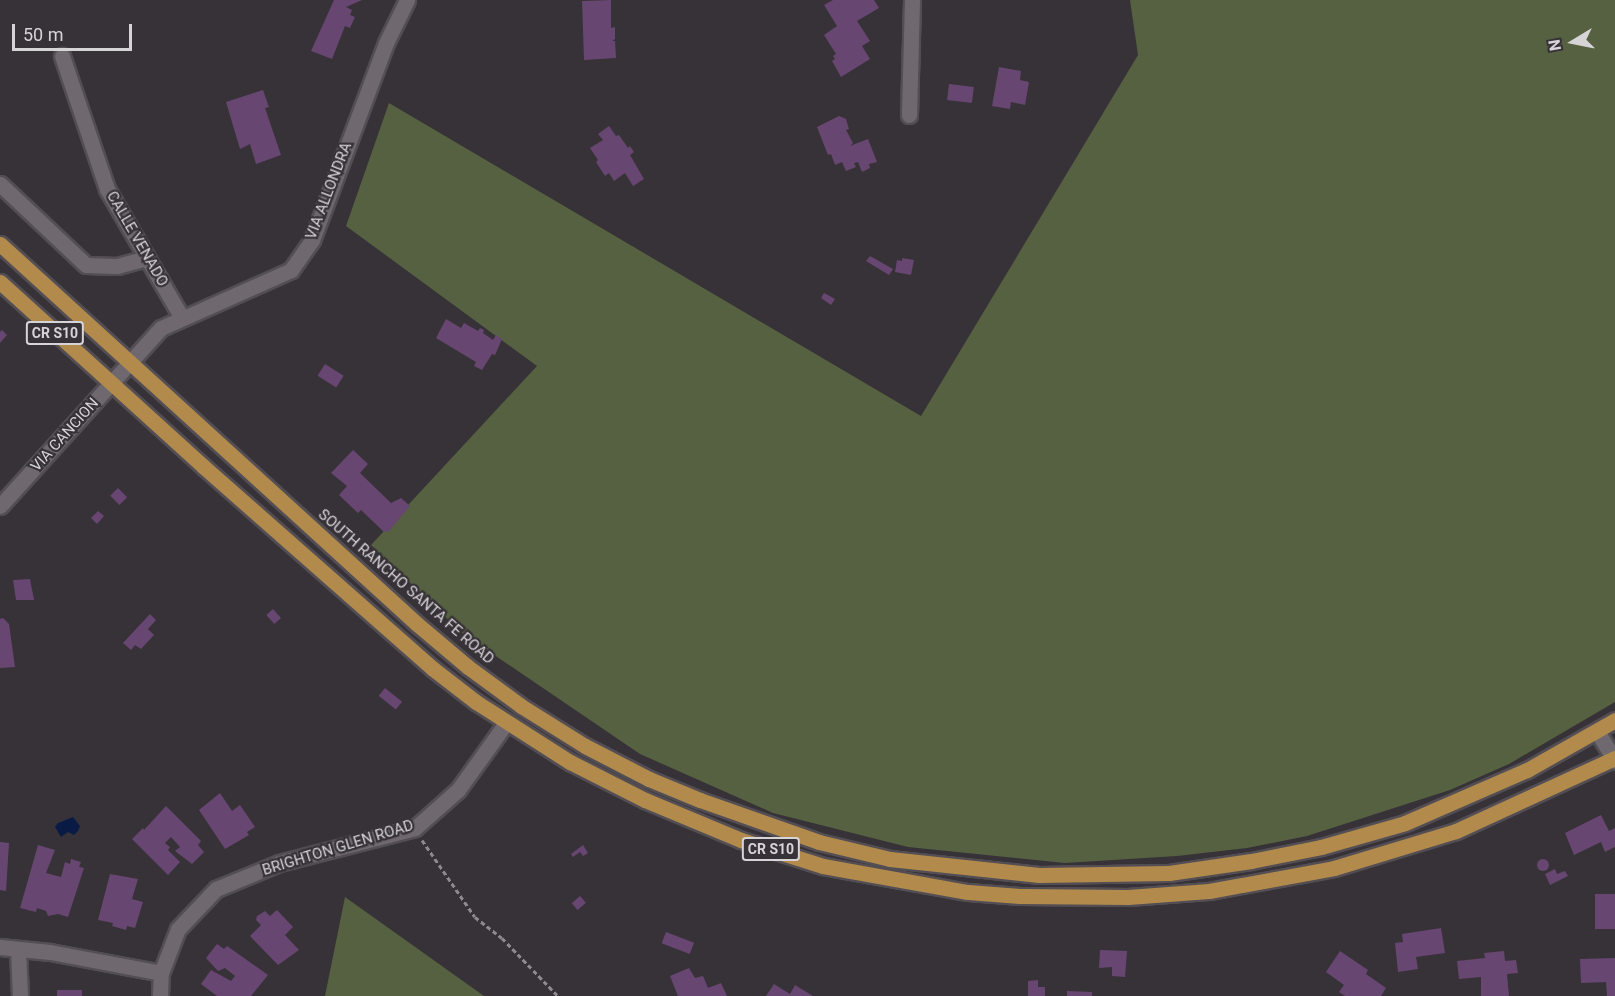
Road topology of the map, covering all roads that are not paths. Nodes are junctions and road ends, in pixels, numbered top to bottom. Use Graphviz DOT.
graph roads {
  1 [pos="407,0"];
  2 [pos="912,0"];
  3 [pos="62,56"];
  4 [pos="909,115"];
  5 [pos="0,184"];
  6 [pos="0,244"];
  7 [pos="147,258"];
  8 [pos="0,282"];
  9 [pos="182,318"];
  10 [pos="129,363"];
  11 [pos="111,383"];
  12 [pos="0,506"];
  13 [pos="1615,720"];
  14 [pos="506,723"];
  15 [pos="1597,731"];
  16 [pos="1615,759"];
  17 [pos="0,947"];
  18 [pos="18,950"];
  19 [pos="161,973"];
  20 [pos="20,996"];
  21 [pos="160,996"];
  1 -- 9 [label="street, VIA ALLONDRA"];
  2 -- 4 [label="street"];
  3 -- 7 [label="street, CALLE VENADO"];
  5 -- 7 [label="street"];
  6 -- 10 [label="main road, SOUTH RANCHO SANTA FE ROAD / CR S10"];
  7 -- 9 [label="street, CALLE VENADO"];
  8 -- 11 [label="main road, CR S10"];
  9 -- 10 [label="street, VIA ALLONDRA"];
  10 -- 11 [label="street, VIA CANCION"];
  10 -- 15 [label="main road, SOUTH RANCHO SANTA FE ROAD / CR S10"];
  11 -- 12 [label="street, VIA CANCION"];
  11 -- 14 [label="main road, CR S10"];
  13 -- 15 [label="main road, SOUTH RANCHO SANTA FE ROAD / CR S10"];
  14 -- 16 [label="main road, CR S10"];
  14 -- 19 [label="street, BRIGHTON GLEN ROAD"];
  15 -- 16 [label="street"];
  17 -- 18 [label="street"];
  18 -- 19 [label="street"];
  18 -- 20 [label="street"];
  19 -- 21 [label="street, BRIGHTON GLEN ROAD"];
}
